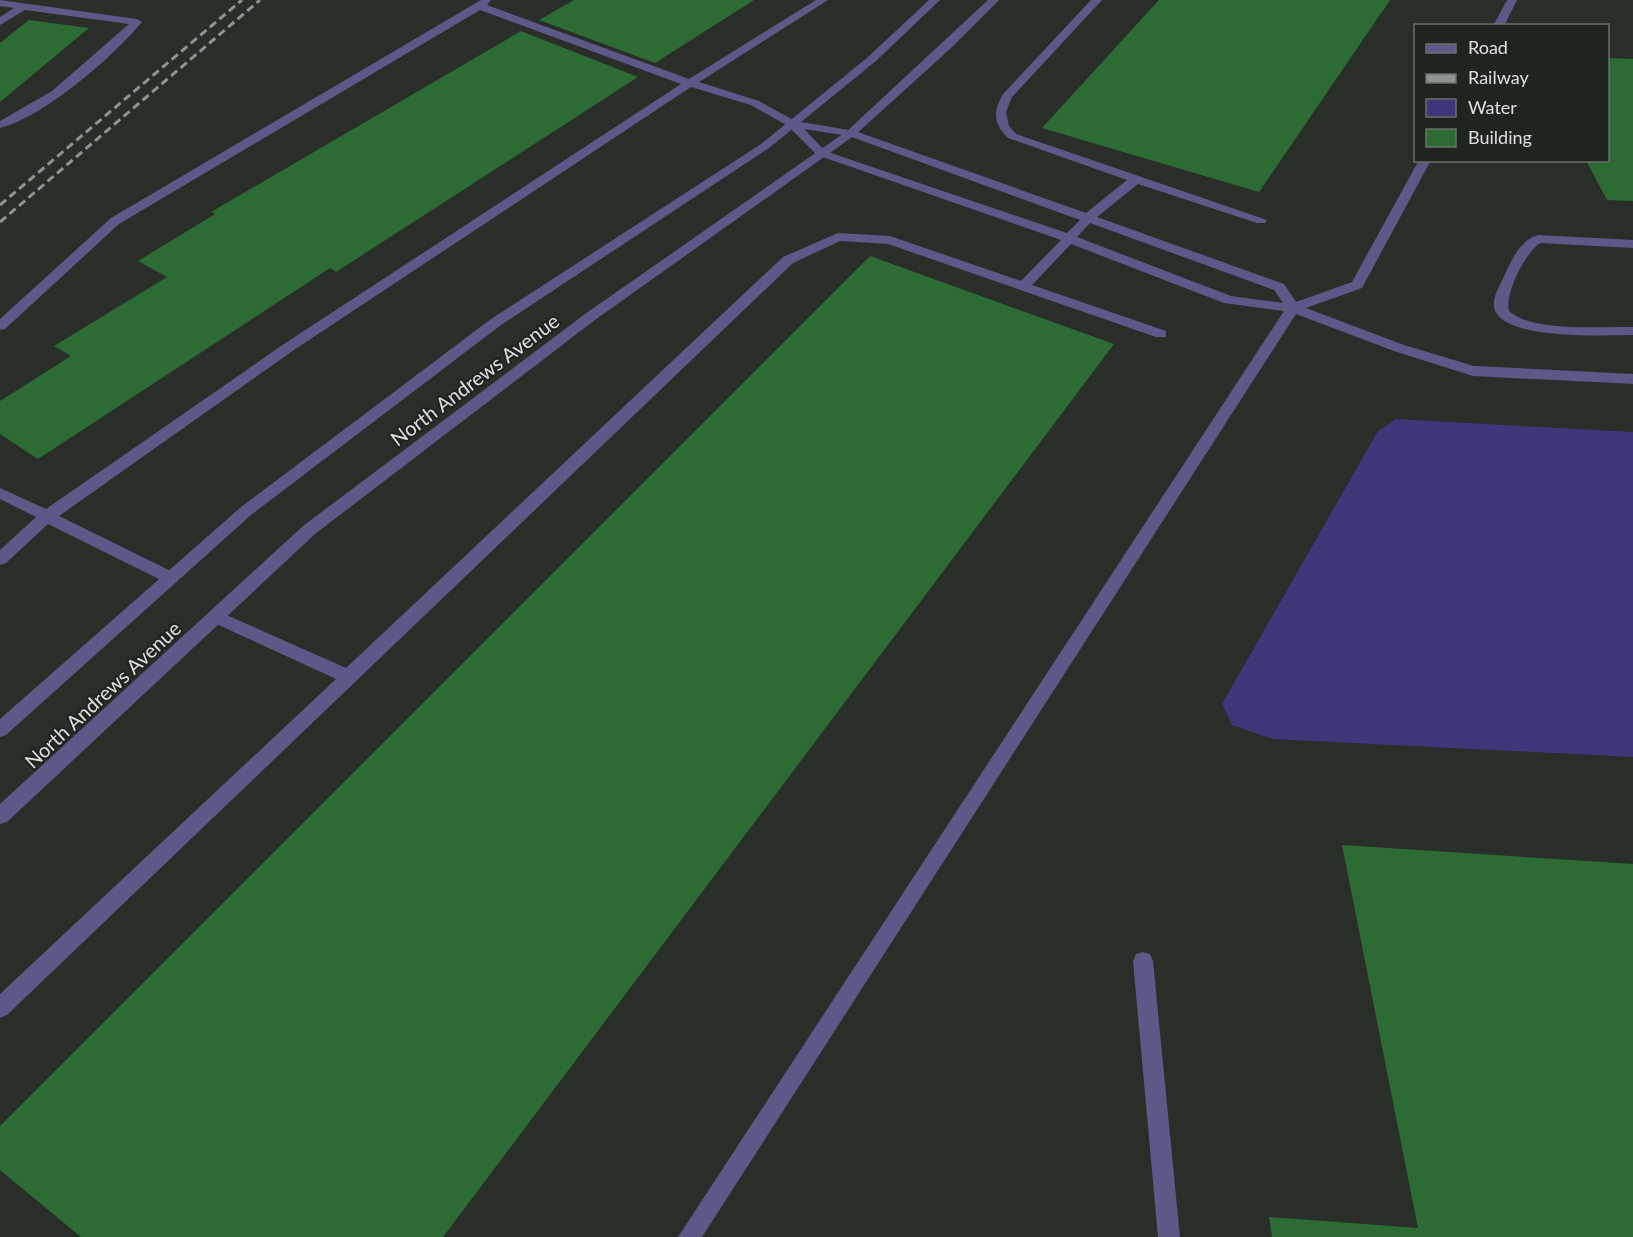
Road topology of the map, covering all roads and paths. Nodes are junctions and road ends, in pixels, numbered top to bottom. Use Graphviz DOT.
graph roads {
  1 [pos="823,0"];
  2 [pos="936,0"];
  3 [pos="994,0"];
  4 [pos="1097,0"];
  5 [pos="1512,0"];
  6 [pos="0,3"];
  7 [pos="484,3"];
  8 [pos="24,6"];
  9 [pos="0,22"];
  10 [pos="1499,24"];
  11 [pos="690,83"];
  12 [pos="792,124"];
  13 [pos="0,125"];
  14 [pos="851,133"];
  15 [pos="821,153"];
  16 [pos="1424,162"];
  17 [pos="1136,179"];
  18 [pos="1087,219"];
  19 [pos="1261,220"];
  20 [pos="1068,238"];
  21 [pos="1633,244"];
  22 [pos="1025,285"];
  23 [pos="1293,308"];
  24 [pos="0,326"];
  25 [pos="1633,332"];
  26 [pos="1161,334"];
  27 [pos="1633,379"];
  28 [pos="0,493"];
  29 [pos="47,516"];
  30 [pos="0,559"];
  31 [pos="171,578"];
  32 [pos="216,617"];
  33 [pos="349,677"];
  34 [pos="0,730"];
  35 [pos="0,816"];
  36 [pos="1143,961"];
  37 [pos="0,1008"];
  38 [pos="688,1237"];
  39 [pos="1169,1237"];
  1 -- 11 [label="street"];
  2 -- 12 [label="street, North Andrews Avenue"];
  3 -- 14 [label="street, North Andrews Avenue"];
  4 -- 17 [label="street"];
  5 -- 10 [label="street"];
  6 -- 8 [label="street"];
  7 -- 11 [label="street"];
  7 -- 24 [label="street"];
  8 -- 9 [label="street"];
  8 -- 13 [label="street"];
  11 -- 12 [label="street"];
  11 -- 29 [label="street"];
  12 -- 14 [label="street"];
  12 -- 15 [label="street"];
  12 -- 31 [label="street, North Andrews Avenue"];
  14 -- 15 [label="street, North Andrews Avenue"];
  14 -- 18 [label="street"];
  15 -- 20 [label="street"];
  15 -- 32 [label="street, North Andrews Avenue"];
  16 -- 23 [label="street"];
  17 -- 18 [label="street"];
  17 -- 19 [label="street"];
  18 -- 20 [label="street"];
  18 -- 23 [label="street"];
  20 -- 22 [label="street"];
  20 -- 23 [label="street"];
  21 -- 25 [label="street"];
  22 -- 26 [label="street"];
  22 -- 33 [label="street"];
  23 -- 27 [label="street"];
  23 -- 38 [label="street"];
  28 -- 29 [label="street"];
  29 -- 30 [label="street"];
  29 -- 31 [label="street"];
  31 -- 34 [label="street, North Andrews Avenue"];
  32 -- 33 [label="street"];
  32 -- 35 [label="street, North Andrews Avenue"];
  33 -- 37 [label="street"];
  36 -- 39 [label="street"];
}
